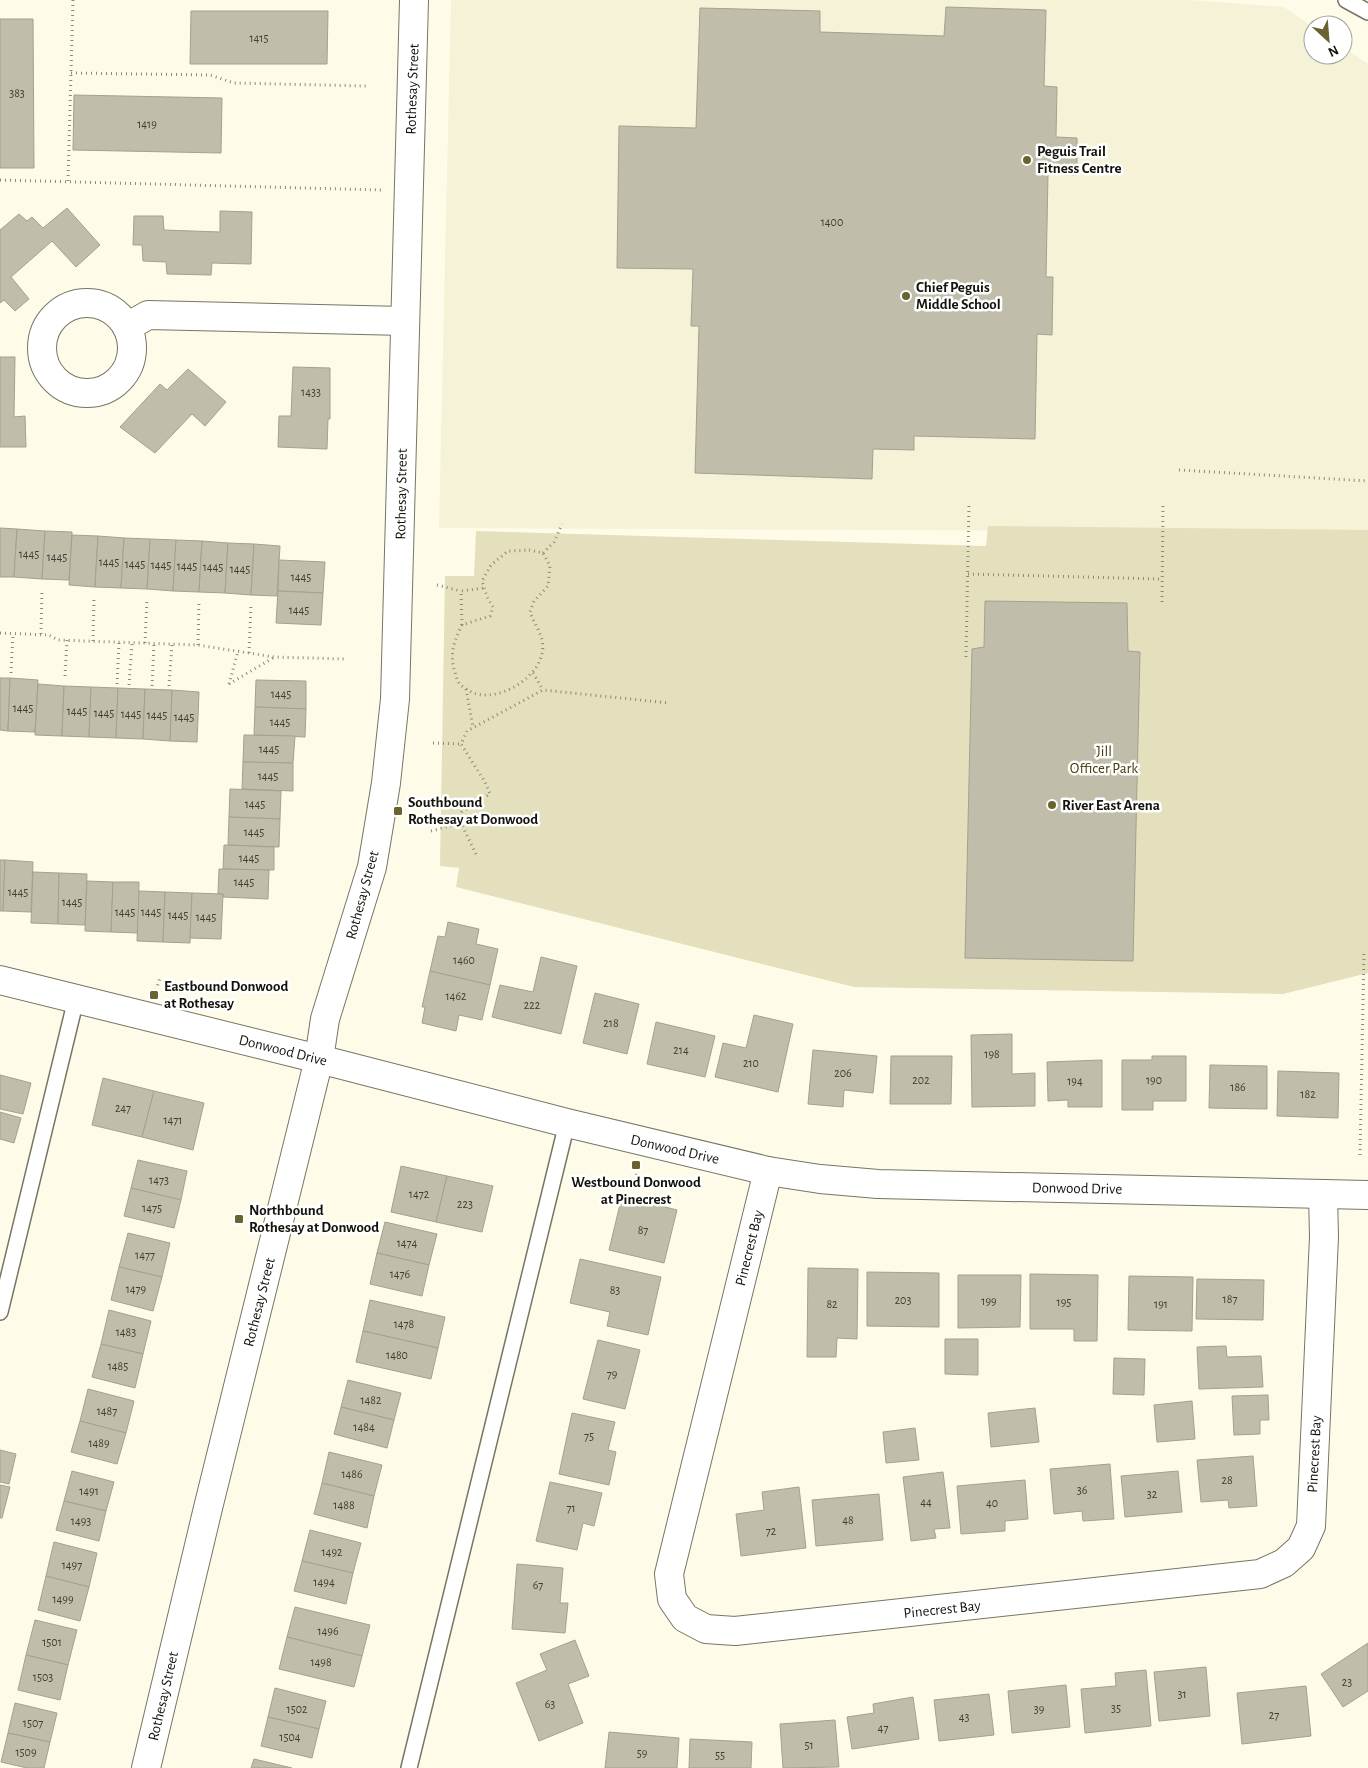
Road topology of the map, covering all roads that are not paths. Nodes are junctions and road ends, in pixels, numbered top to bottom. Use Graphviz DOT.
graph roads {
  1 [pos="414,0"];
  2 [pos="1346,0"];
  3 [pos="1368,12"];
  4 [pos="405,321"];
  5 [pos="127,327"];
  6 [pos="0,980"];
  7 [pos="76,999"];
  8 [pos="319,1059"];
  9 [pos="567,1123"];
  10 [pos="768,1170"];
  11 [pos="1323,1194"];
  12 [pos="1368,1195"];
  13 [pos="0,1312"];
  14 [pos="146,1768"];
  15 [pos="409,1768"];
  1 -- 4 [label="street, Rothesay Street"];
  2 -- 3 [label="lane"];
  4 -- 5 [label="street"];
  4 -- 8 [label="street, Rothesay Street"];
  6 -- 7 [label="street, Donwood Drive"];
  7 -- 8 [label="street, Donwood Drive"];
  7 -- 13 [label="lane"];
  8 -- 9 [label="street, Donwood Drive"];
  8 -- 14 [label="street, Rothesay Street"];
  9 -- 10 [label="street, Donwood Drive"];
  9 -- 15 [label="lane"];
  10 -- 11 [label="street, Donwood Drive"];
  10 -- 11 [label="street, Pinecrest Bay"];
  11 -- 12 [label="street, Donwood Drive"];
}
